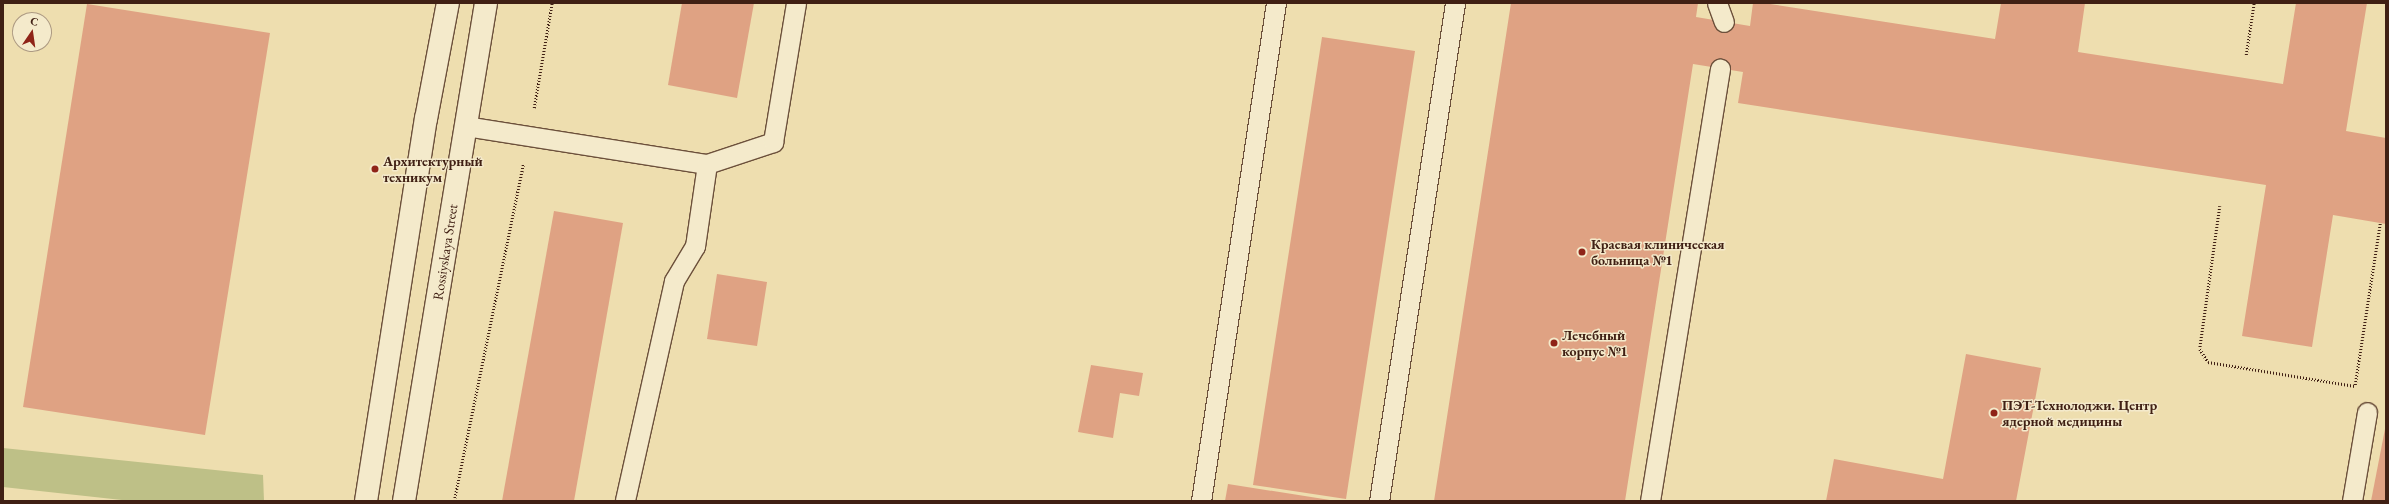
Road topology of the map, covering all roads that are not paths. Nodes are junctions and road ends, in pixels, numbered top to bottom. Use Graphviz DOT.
graph roads {
  1 [pos="486,3"];
  2 [pos="796,3"];
  3 [pos="1276,3"];
  4 [pos="1455,3"];
  5 [pos="1717,3"];
  6 [pos="446,5"];
  7 [pos="1724,22"];
  8 [pos="1720,69"];
  9 [pos="466,126"];
  10 [pos="707,164"];
  11 [pos="2367,412"];
  12 [pos="366,501"];
  13 [pos="404,501"];
  14 [pos="625,501"];
  15 [pos="1201,501"];
  16 [pos="1379,501"];
  17 [pos="1650,501"];
  18 [pos="2352,501"];
  1 -- 9 [label="main road, Rossiyskaya Street"];
  2 -- 10 [label="lane"];
  3 -- 15 [label="lane"];
  4 -- 16 [label="lane"];
  5 -- 7 [label="lane"];
  6 -- 12 [label="main road"];
  8 -- 17 [label="lane"];
  9 -- 10 [label="lane"];
  9 -- 13 [label="main road, Rossiyskaya Street"];
  10 -- 14 [label="lane"];
  11 -- 18 [label="lane"];
}
